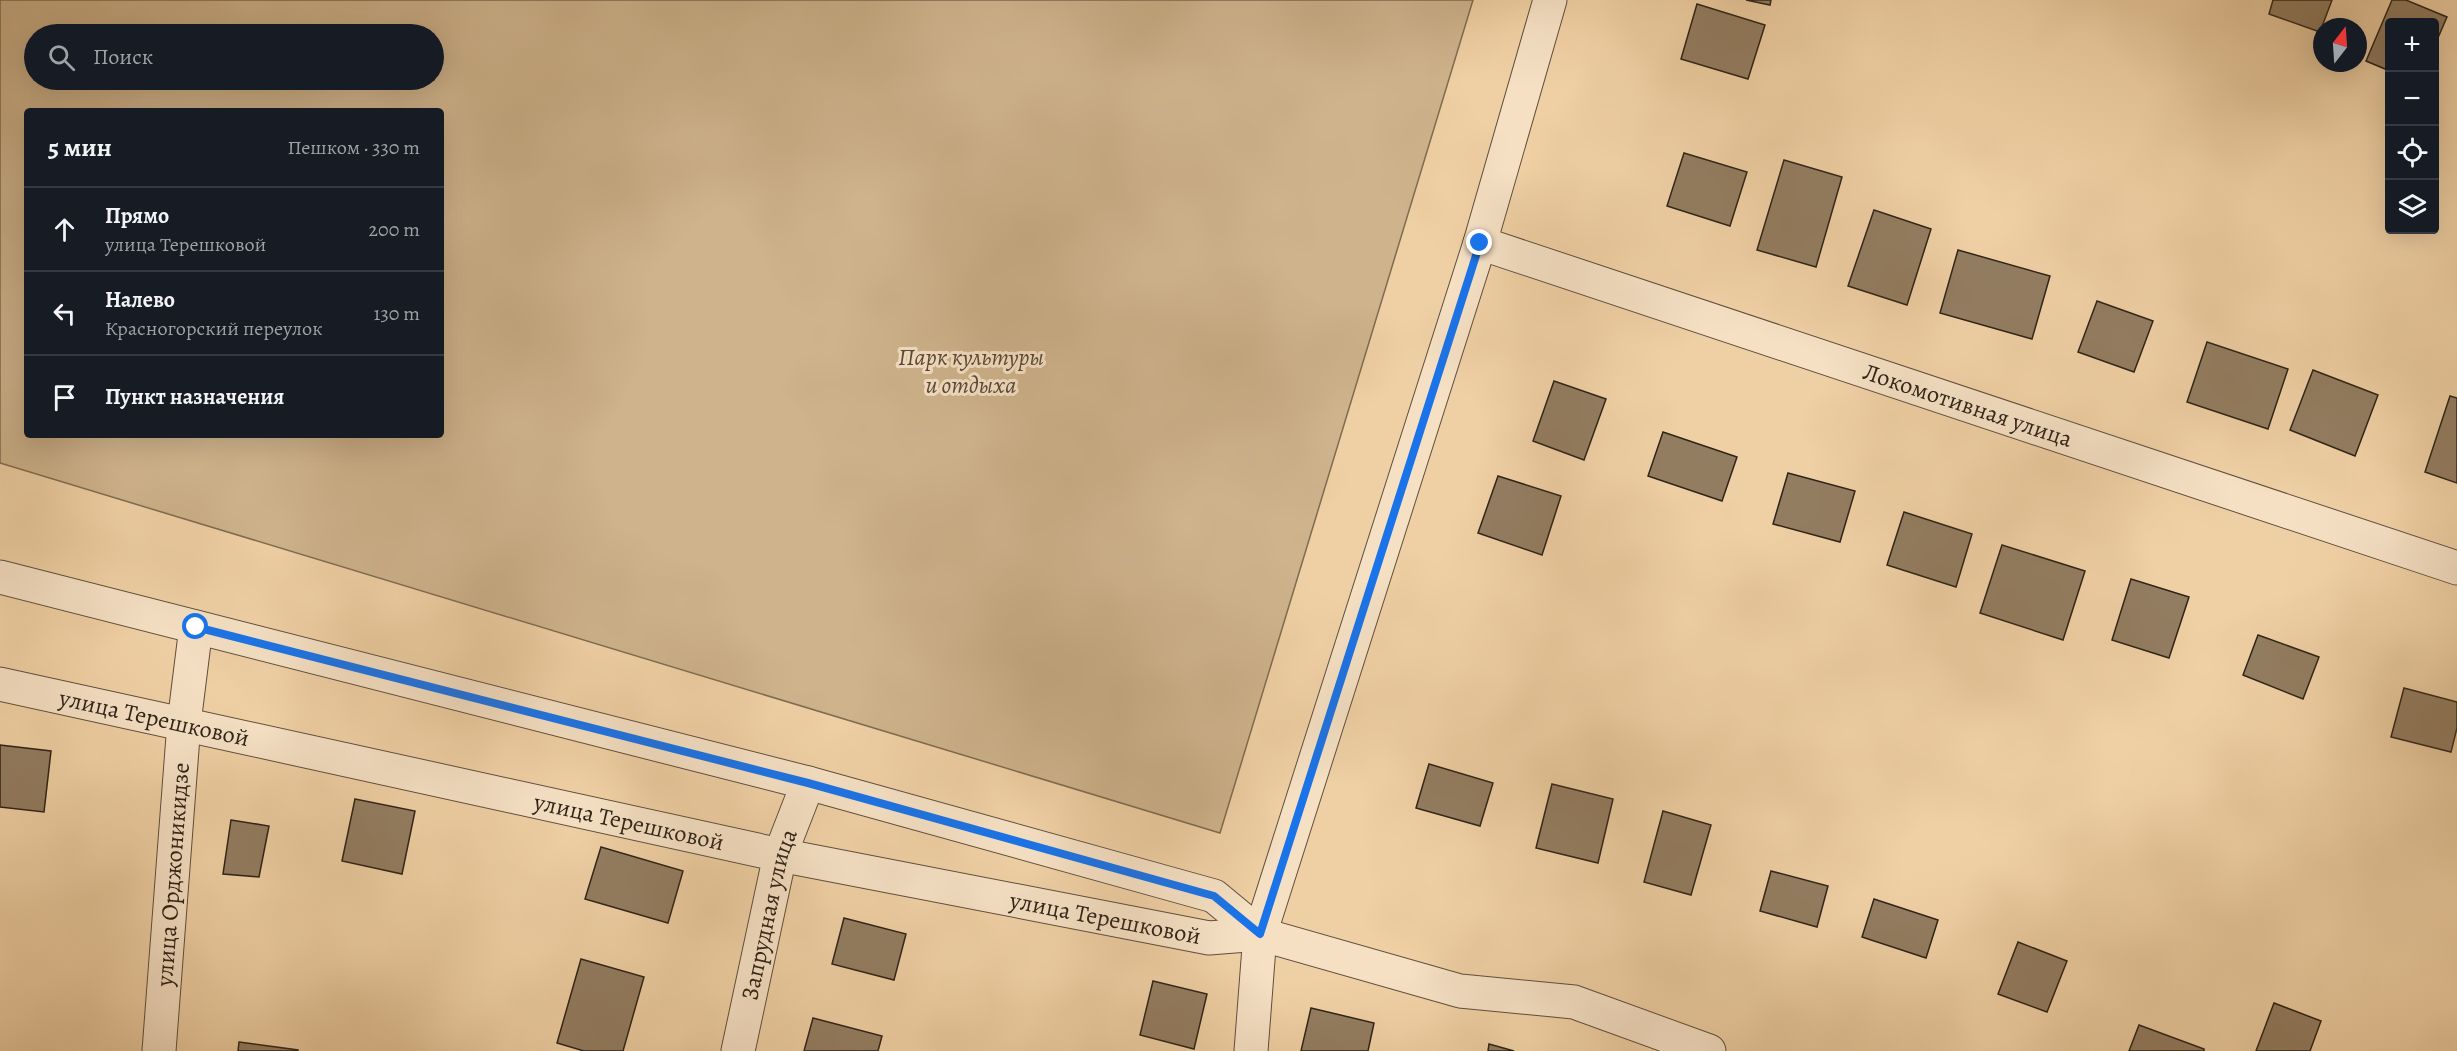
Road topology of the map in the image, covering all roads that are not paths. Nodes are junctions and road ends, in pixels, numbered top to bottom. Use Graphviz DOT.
graph roads {
  1 [pos="1550,0"];
  2 [pos="1480,243"];
  3 [pos="2457,568"];
  4 [pos="0,577"];
  5 [pos="196,627"];
  6 [pos="0,684"];
  7 [pos="184,723"];
  8 [pos="808,783"];
  9 [pos="780,855"];
  10 [pos="1260,934"];
  11 [pos="159,1051"];
  12 [pos="738,1051"];
  13 [pos="1251,1051"];
  14 [pos="1709,1051"];
  1 -- 2 [label="street"];
  2 -- 3 [label="street, Локомотивная улица"];
  2 -- 10 [label="street"];
  4 -- 5 [label="street, улица Терешковой"];
  5 -- 7 [label="street, улица Орджоникидзе"];
  5 -- 8 [label="street, улица Терешковой"];
  6 -- 7 [label="street, улица Терешковой"];
  7 -- 9 [label="street, улица Терешковой"];
  7 -- 11 [label="street, улица Орджоникидзе"];
  8 -- 9 [label="street, Запрудная улица"];
  8 -- 10 [label="street, улица Терешковой"];
  9 -- 10 [label="street, улица Терешковой"];
  9 -- 12 [label="street, Запрудная улица"];
  10 -- 13 [label="street"];
  10 -- 14 [label="street, улица Терешковой"];
}
